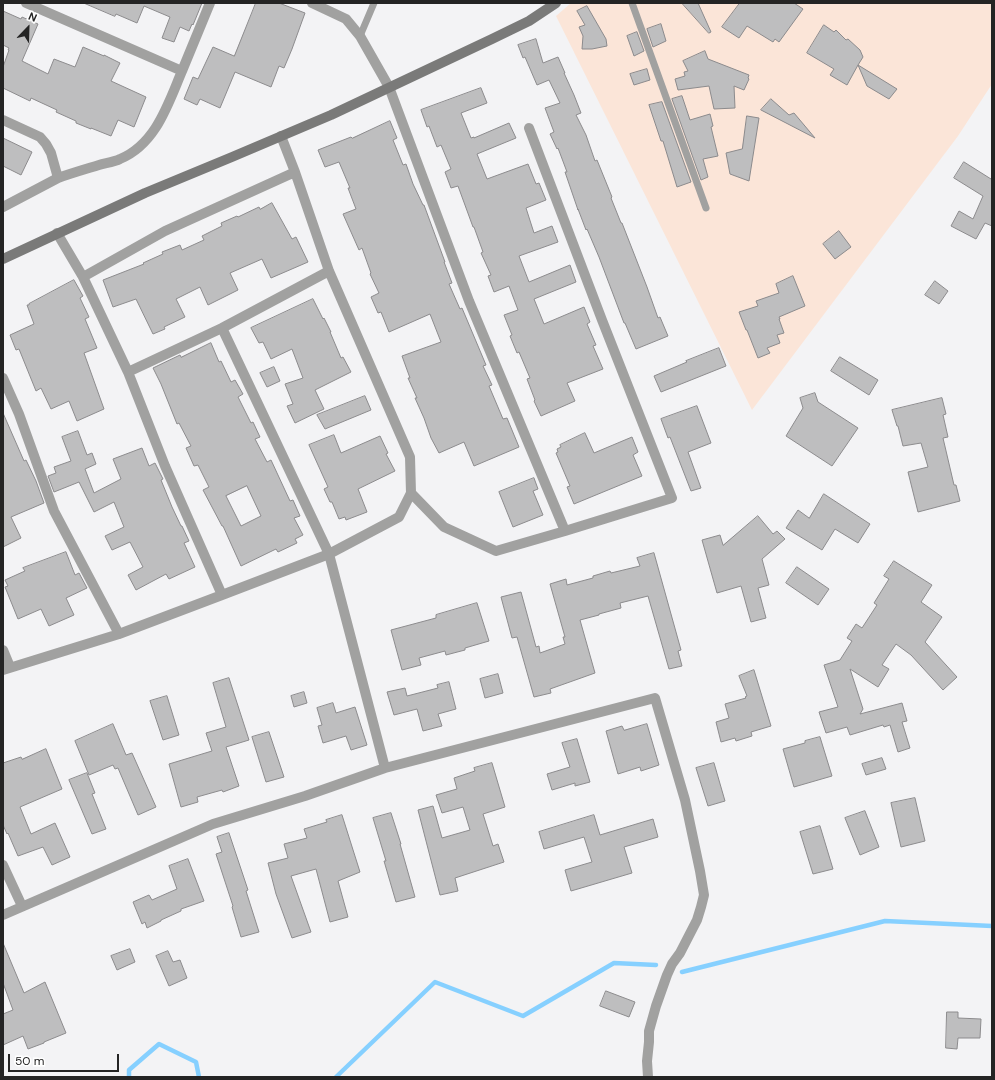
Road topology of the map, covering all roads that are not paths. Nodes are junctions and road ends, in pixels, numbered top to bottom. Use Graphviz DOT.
graph roads {
  1 [pos="26,3"];
  2 [pos="210,3"];
  3 [pos="312,3"];
  4 [pos="374,3"];
  5 [pos="556,3"];
  6 [pos="632,3"];
  7 [pos="360,36"];
  8 [pos="182,71"];
  9 [pos="390,87"];
  10 [pos="3,120"];
  11 [pos="529,128"];
  12 [pos="281,136"];
  13 [pos="295,172"];
  14 [pos="58,178"];
  15 [pos="3,207"];
  16 [pos="706,208"];
  17 [pos="57,233"];
  18 [pos="3,259"];
  19 [pos="330,270"];
  20 [pos="83,277"];
  21 [pos="222,328"];
  22 [pos="128,372"];
  23 [pos="3,378"];
  24 [pos="411,493"];
  25 [pos="565,531"];
  26 [pos="329,554"];
  27 [pos="222,596"];
  28 [pos="119,634"];
  29 [pos="3,650"];
  30 [pos="7,669"];
  31 [pos="385,768"];
  32 [pos="3,865"];
  33 [pos="22,906"];
  34 [pos="3,915"];
  35 [pos="648,1077"];
  1 -- 8 [label="street"];
  2 -- 8 [label="street"];
  3 -- 7 [label="street"];
  4 -- 7 [label="lane"];
  5 -- 9 [label="street"];
  6 -- 16 [label="lane"];
  7 -- 9 [label="street"];
  8 -- 14 [label="street"];
  9 -- 12 [label="street"];
  9 -- 25 [label="street"];
  10 -- 14 [label="street"];
  11 -- 25 [label="street"];
  12 -- 13 [label="street"];
  12 -- 17 [label="street"];
  13 -- 19 [label="street"];
  13 -- 20 [label="street"];
  14 -- 15 [label="street"];
  17 -- 18 [label="street"];
  17 -- 20 [label="street"];
  19 -- 21 [label="street"];
  19 -- 24 [label="street"];
  20 -- 22 [label="street"];
  21 -- 22 [label="street"];
  21 -- 26 [label="street"];
  22 -- 27 [label="street"];
  23 -- 28 [label="street"];
  24 -- 25 [label="street"];
  24 -- 26 [label="street"];
  26 -- 27 [label="street"];
  26 -- 31 [label="street"];
  27 -- 28 [label="street"];
  28 -- 30 [label="street"];
  29 -- 30 [label="street"];
  31 -- 33 [label="street"];
  31 -- 35 [label="street"];
  32 -- 33 [label="street"];
  33 -- 34 [label="street"];
}
